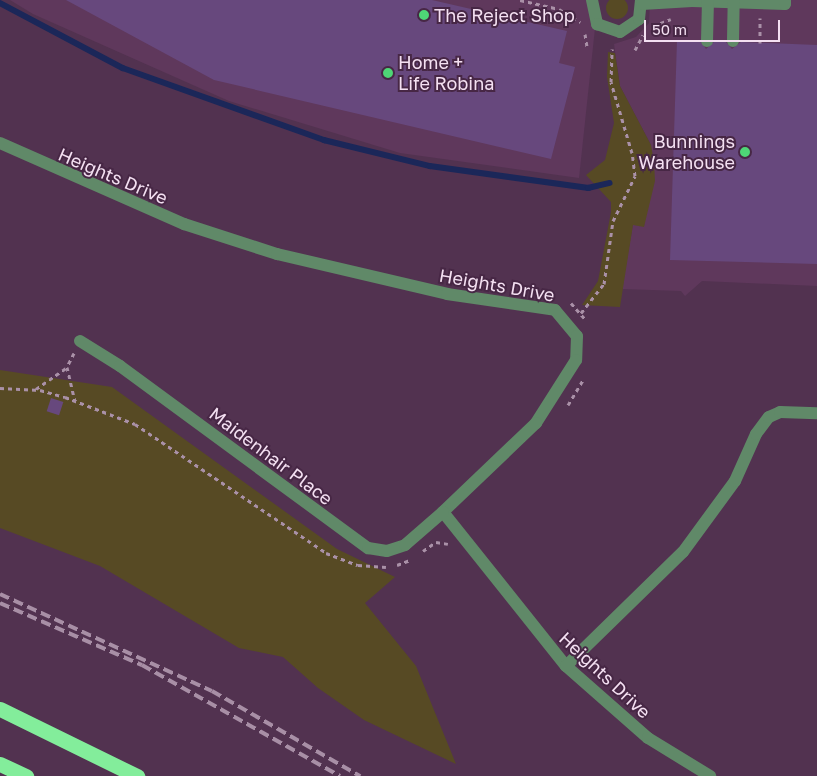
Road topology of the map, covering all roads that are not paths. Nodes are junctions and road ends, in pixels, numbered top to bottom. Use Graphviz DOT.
graph roads {
  1 [pos="592,0"];
  2 [pos="786,0"];
  3 [pos="708,1"];
  4 [pos="641,2"];
  5 [pos="734,2"];
  6 [pos="707,41"];
  7 [pos="733,41"];
  8 [pos="0,143"];
  9 [pos="80,341"];
  10 [pos="817,413"];
  11 [pos="443,512"];
  12 [pos="566,666"];
  13 [pos="0,709"];
  14 [pos="0,764"];
  15 [pos="0,774"];
  16 [pos="24,775"];
  17 [pos="137,776"];
  18 [pos="710,776"];
  1 -- 4 [label="street"];
  2 -- 5 [label="street"];
  3 -- 4 [label="street"];
  3 -- 5 [label="street"];
  3 -- 6 [label="street"];
  5 -- 7 [label="street"];
  8 -- 11 [label="street, Heights Drive"];
  9 -- 11 [label="street, Maidenhair Place"];
  10 -- 12 [label="street"];
  11 -- 12 [label="street, Heights Drive"];
  12 -- 18 [label="street, Heights Drive"];
  13 -- 17 [label="highway"];
  14 -- 16 [label="highway"];
  15 -- 16 [label="highway"];
}
